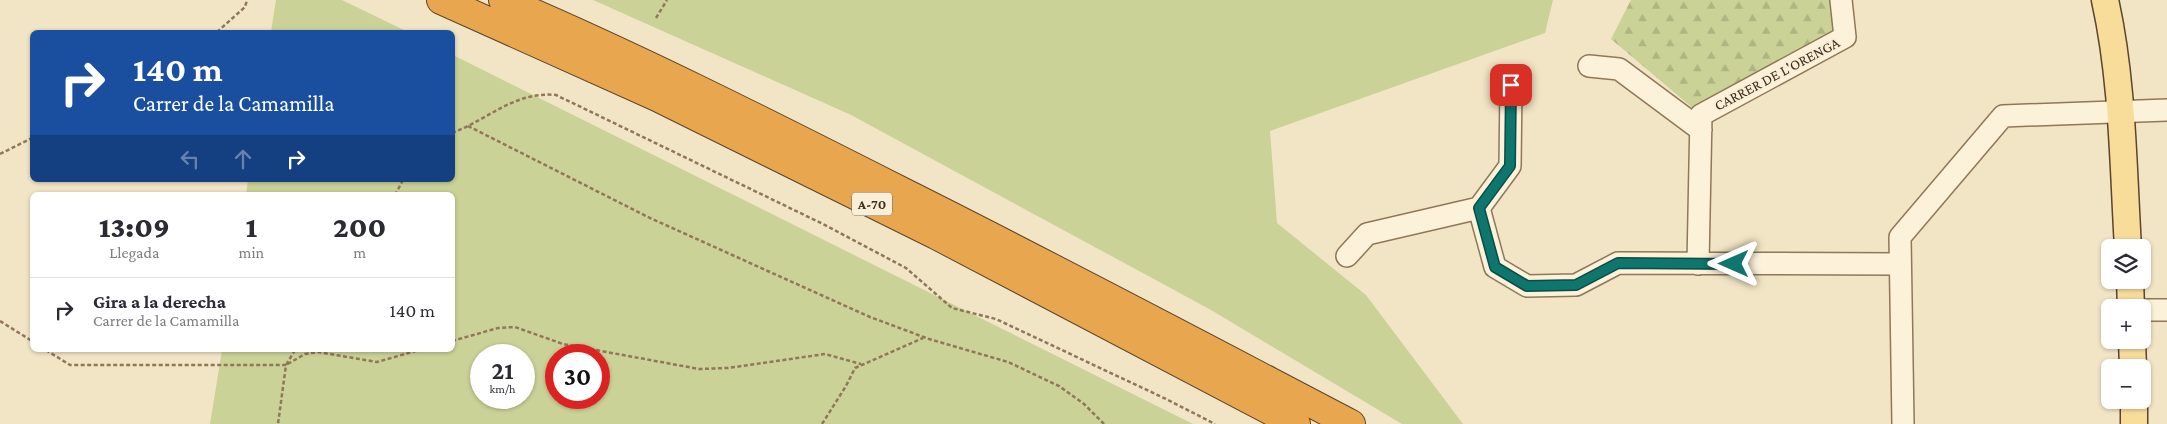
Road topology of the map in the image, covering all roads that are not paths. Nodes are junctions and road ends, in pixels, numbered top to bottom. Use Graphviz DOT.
graph roads {
  1 [pos="441,0"];
  2 [pos="503,0"];
  3 [pos="1841,0"];
  4 [pos="2106,0"];
  5 [pos="1589,66"];
  6 [pos="1511,85"];
  7 [pos="2167,110"];
  8 [pos="2120,111"];
  9 [pos="1701,130"];
  10 [pos="1479,208"];
  11 [pos="2127,239"];
  12 [pos="1347,256"];
  13 [pos="1698,264"];
  14 [pos="1900,264"];
  15 [pos="2151,310"];
  16 [pos="2167,310"];
  17 [pos="2134,409"];
  18 [pos="1296,424"];
  19 [pos="1351,424"];
  20 [pos="1903,424"];
  21 [pos="2134,424"];
  1 -- 18 [label="highway, A-70"];
  2 -- 19 [label="highway, A-70"];
  3 -- 9 [label="street, CARRER DE L'ORENGA"];
  4 -- 8 [label="main road"];
  5 -- 9 [label="street"];
  6 -- 10 [label="street"];
  7 -- 8 [label="street"];
  8 -- 11 [label="main road"];
  8 -- 14 [label="street"];
  9 -- 13 [label="street, CARRER DE L'ORENGA"];
  10 -- 12 [label="street"];
  10 -- 13 [label="street"];
  13 -- 14 [label="street"];
  14 -- 20 [label="street"];
  15 -- 16 [label="street"];
  17 -- 21 [label="main road"];
}
